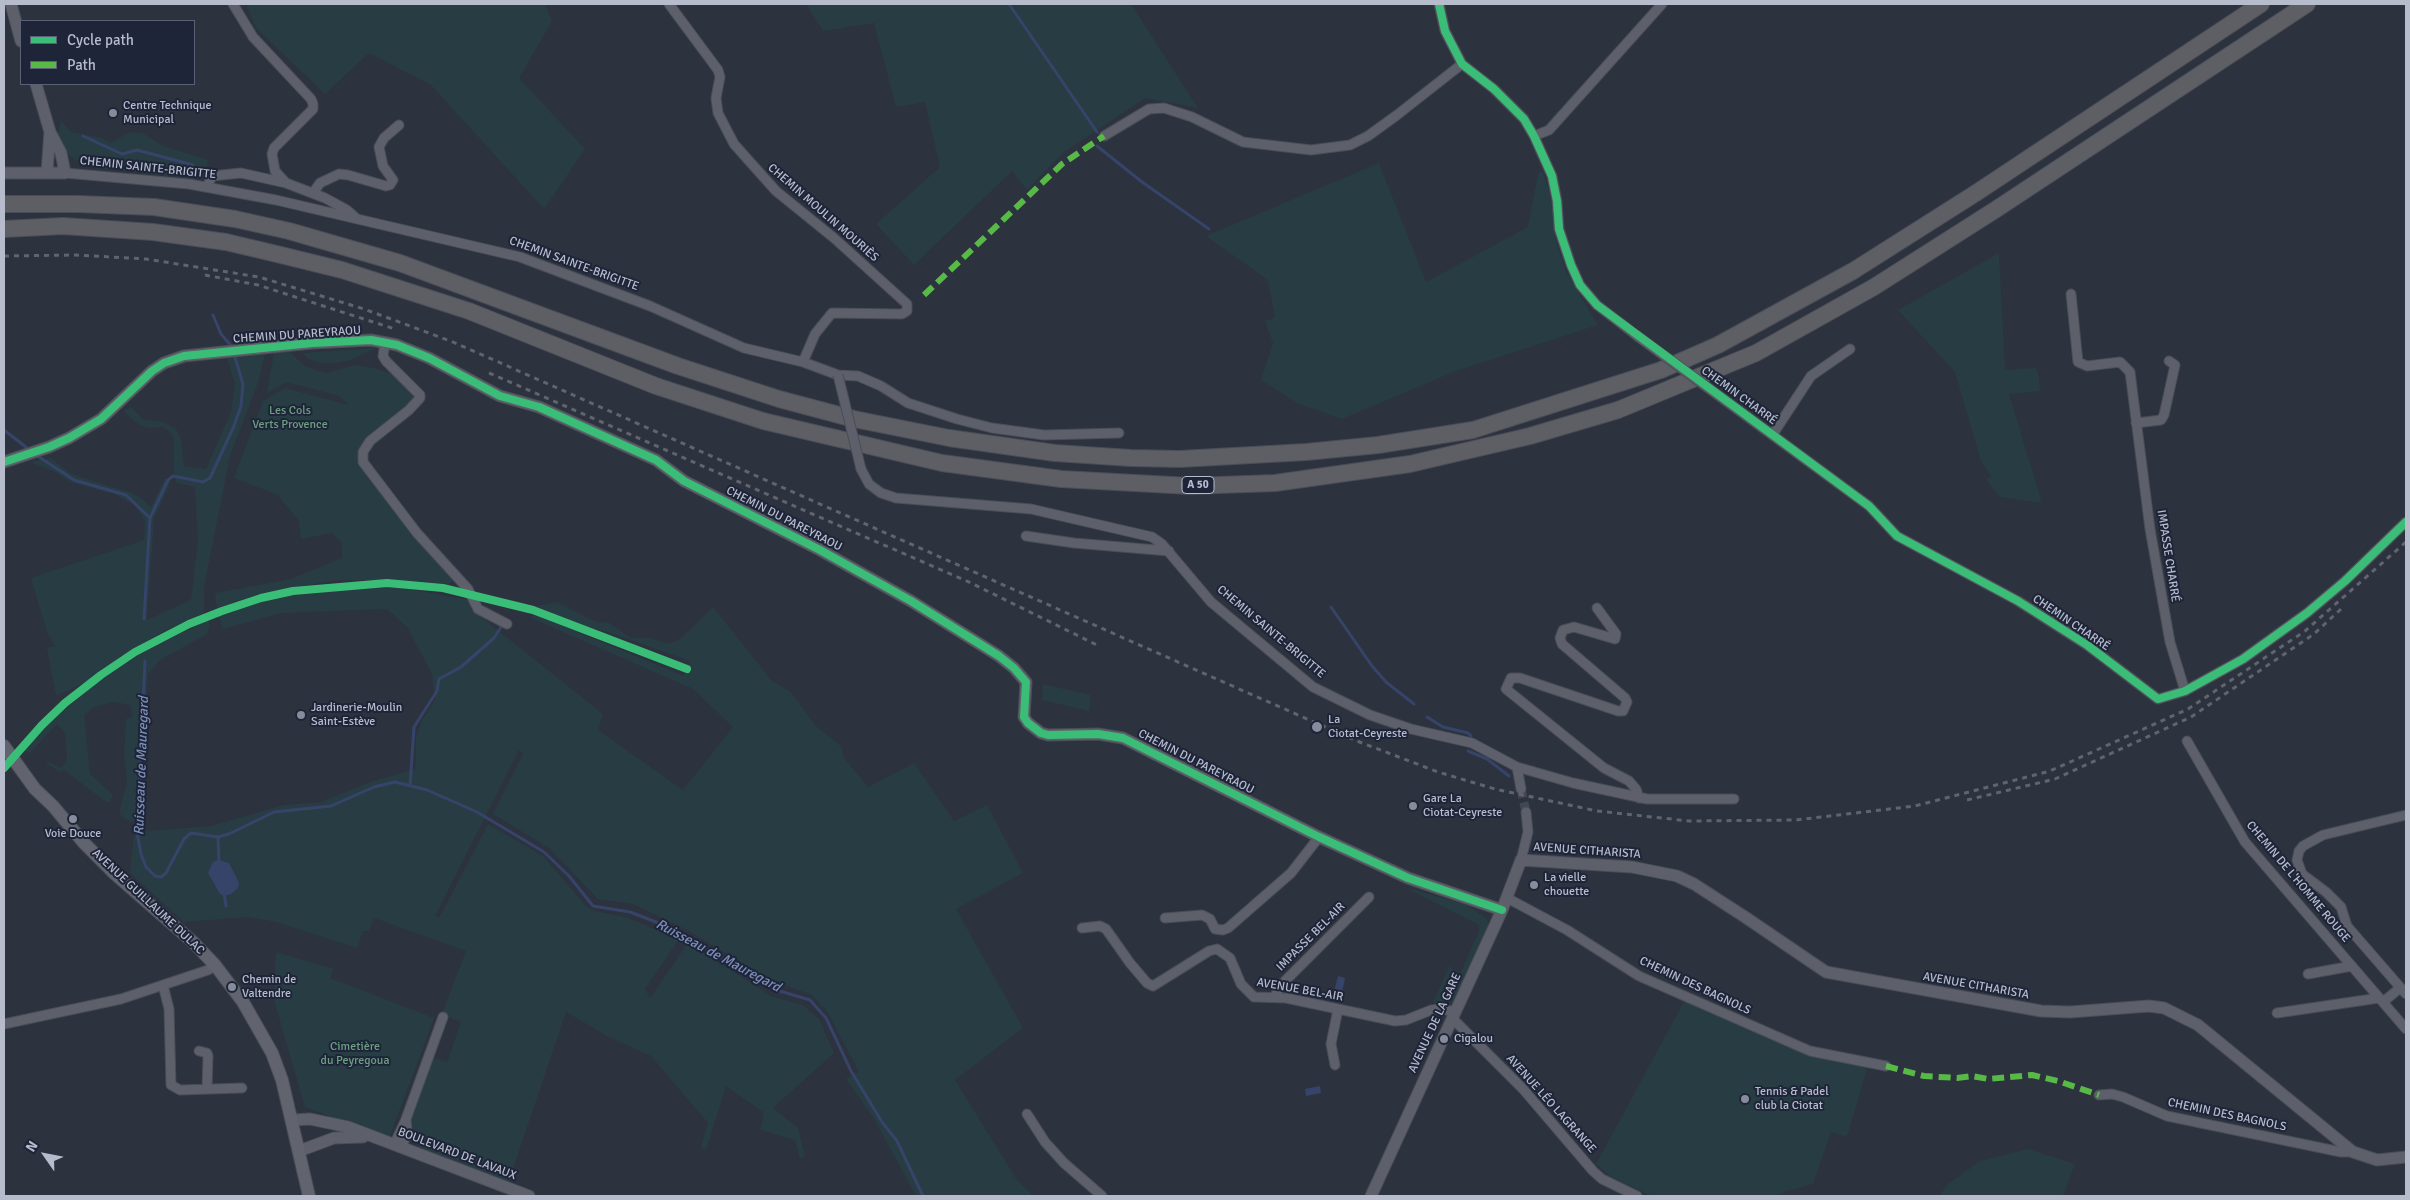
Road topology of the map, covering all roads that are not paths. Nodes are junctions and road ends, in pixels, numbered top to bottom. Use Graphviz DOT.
graph roads {
  1 [pos="11,4"];
  2 [pos="233,4"];
  3 [pos="670,4"];
  4 [pos="1439,4"];
  5 [pos="1662,4"];
  6 [pos="2261,4"];
  7 [pos="2307,4"];
  8 [pos="20,37"];
  9 [pos="1462,64"];
  10 [pos="36,85"];
  11 [pos="399,125"];
  12 [pos="50,132"];
  13 [pos="1104,136"];
  14 [pos="1534,136"];
  15 [pos="47,172"];
  16 [pos="4,173"];
  17 [pos="65,173"];
  18 [pos="286,183"];
  19 [pos="207,187"];
  20 [pos="313,193"];
  21 [pos="4,204"];
  22 [pos="358,220"];
  23 [pos="4,229"];
  24 [pos="2071,294"];
  25 [pos="385,343"];
  26 [pos="1850,348"];
  27 [pos="2169,361"];
  28 [pos="803,362"];
  29 [pos="838,375"];
  30 [pos="2136,423"];
  31 [pos="1119,433"];
  32 [pos="1772,434"];
  33 [pos="4,462"];
  34 [pos="2406,522"];
  35 [pos="1026,536"];
  36 [pos="1168,551"];
  37 [pos="1597,608"];
  38 [pos="507,624"];
  39 [pos="2185,691"];
  40 [pos="4,734"];
  41 [pos="2187,742"];
  42 [pos="4,746"];
  43 [pos="1517,766"];
  44 [pos="1521,789"];
  45 [pos="1639,798"];
  46 [pos="1734,799"];
  47 [pos="53,806"];
  48 [pos="1526,812"];
  49 [pos="2406,815"];
  50 [pos="1320,837"];
  51 [pos="1521,860"];
  52 [pos="1369,897"];
  53 [pos="1508,898"];
  54 [pos="1502,910"];
  55 [pos="1165,918"];
  56 [pos="1082,928"];
  57 [pos="215,965"];
  58 [pos="2352,966"];
  59 [pos="2308,974"];
  60 [pos="163,985"];
  61 [pos="2403,991"];
  62 [pos="1274,997"];
  63 [pos="2381,1000"];
  64 [pos="1338,1009"];
  65 [pos="2277,1014"];
  66 [pos="1454,1016"];
  67 [pos="442,1017"];
  68 [pos="4,1024"];
  69 [pos="2406,1029"];
  70 [pos="199,1052"];
  71 [pos="1334,1065"];
  72 [pos="1886,1066"];
  73 [pos="242,1088"];
  74 [pos="206,1089"];
  75 [pos="2099,1095"];
  76 [pos="1027,1114"];
  77 [pos="293,1120"];
  78 [pos="337,1124"];
  79 [pos="334,1138"];
  80 [pos="375,1138"];
  81 [pos="398,1146"];
  82 [pos="299,1151"];
  83 [pos="2353,1152"];
  84 [pos="2406,1156"];
  85 [pos="309,1196"];
  86 [pos="529,1196"];
  87 [pos="1102,1196"];
  88 [pos="1371,1196"];
  89 [pos="1637,1196"];
  1 -- 8 [label="street"];
  2 -- 18 [label="street"];
  3 -- 28 [label="street, CHEMIN MOULIN MOURIÈS"];
  4 -- 9 [label="street, CHEMIN CHARRÉ"];
  5 -- 14 [label="street"];
  6 -- 21 [label="highway, A 50"];
  7 -- 23 [label="highway, A 50"];
  9 -- 13 [label="street"];
  9 -- 14 [label="street, CHEMIN CHARRÉ"];
  10 -- 12 [label="street"];
  11 -- 20 [label="street"];
  12 -- 15 [label="street"];
  12 -- 17 [label="street"];
  14 -- 32 [label="street, CHEMIN CHARRÉ, bridge"];
  15 -- 16 [label="street, CHEMIN SAINTE-BRIGITTE"];
  15 -- 17 [label="street, CHEMIN SAINTE-BRIGITTE"];
  17 -- 19 [label="street, CHEMIN SAINTE-BRIGITTE"];
  18 -- 19 [label="street"];
  18 -- 20 [label="street"];
  19 -- 22 [label="street, CHEMIN SAINTE-BRIGITTE"];
  20 -- 22 [label="street"];
  22 -- 28 [label="street, CHEMIN SAINTE-BRIGITTE"];
  24 -- 30 [label="street, IMPASSE CHARRÉ"];
  25 -- 33 [label="street, CHEMIN DU PAREYRAOU"];
  25 -- 38 [label="street"];
  25 -- 50 [label="street, CHEMIN DU PAREYRAOU"];
  26 -- 32 [label="street"];
  27 -- 30 [label="street"];
  28 -- 29 [label="street, CHEMIN SAINTE-BRIGITTE"];
  29 -- 31 [label="street, CHEMIN SAINTE-BRIGITTE"];
  29 -- 36 [label="street, CHEMIN SAINTE-BRIGITTE, bridge"];
  30 -- 39 [label="street, IMPASSE CHARRÉ"];
  32 -- 39 [label="street, CHEMIN CHARRÉ"];
  34 -- 39 [label="street"];
  35 -- 36 [label="street"];
  36 -- 43 [label="street, CHEMIN SAINTE-BRIGITTE"];
  37 -- 45 [label="street"];
  40 -- 47 [label="main road, AVENUE GUILLAUME DULAC"];
  41 -- 58 [label="street, CHEMIN DE L'HOMME ROUGE"];
  42 -- 47 [label="main road, AVENUE GUILLAUME DULAC"];
  43 -- 44 [label="street"];
  43 -- 45 [label="street, CHEMIN SAINTE-BRIGITTE"];
  45 -- 46 [label="street, CHEMIN SAINTE-BRIGITTE"];
  47 -- 57 [label="main road, AVENUE GUILLAUME DULAC"];
  48 -- 51 [label="street"];
  49 -- 61 [label="street"];
  50 -- 54 [label="street, CHEMIN DU PAREYRAOU"];
  50 -- 55 [label="street"];
  51 -- 53 [label="street, AVENUE DE LA GARE"];
  51 -- 83 [label="street, AVENUE CITHARISTA"];
  52 -- 62 [label="street, IMPASSE BEL-AIR"];
  53 -- 54 [label="street, AVENUE DE LA GARE"];
  53 -- 72 [label="street, CHEMIN DES BAGNOLS"];
  54 -- 66 [label="street, AVENUE DE LA GARE"];
  56 -- 62 [label="street, AVENUE BEL-AIR"];
  57 -- 60 [label="street"];
  57 -- 77 [label="main road, AVENUE GUILLAUME DULAC"];
  58 -- 59 [label="street"];
  58 -- 63 [label="street, CHEMIN DE L'HOMME ROUGE"];
  60 -- 68 [label="street"];
  60 -- 74 [label="street"];
  61 -- 63 [label="street"];
  62 -- 64 [label="street, AVENUE BEL-AIR"];
  63 -- 65 [label="street"];
  63 -- 69 [label="street, CHEMIN DE L'HOMME ROUGE"];
  64 -- 66 [label="street, AVENUE BEL-AIR"];
  64 -- 71 [label="street"];
  66 -- 88 [label="street, AVENUE DE LA GARE"];
  66 -- 89 [label="street, AVENUE LÉO LAGRANGE"];
  67 -- 81 [label="street"];
  70 -- 74 [label="street"];
  73 -- 74 [label="street"];
  75 -- 83 [label="street, CHEMIN DES BAGNOLS"];
  76 -- 87 [label="street"];
  77 -- 78 [label="street, BOULEVARD DE LAVAUX"];
  77 -- 82 [label="main road, AVENUE GUILLAUME DULAC"];
  78 -- 79 [label="street"];
  78 -- 80 [label="street, BOULEVARD DE LAVAUX"];
  79 -- 80 [label="street, BOULEVARD DE LAVAUX"];
  79 -- 82 [label="street, BOULEVARD DE LAVAUX"];
  80 -- 81 [label="street, BOULEVARD DE LAVAUX"];
  81 -- 86 [label="street, BOULEVARD DE LAVAUX"];
  82 -- 85 [label="main road, AVENUE GUILLAUME DULAC"];
  83 -- 84 [label="street, AVENUE CITHARISTA"];
}
